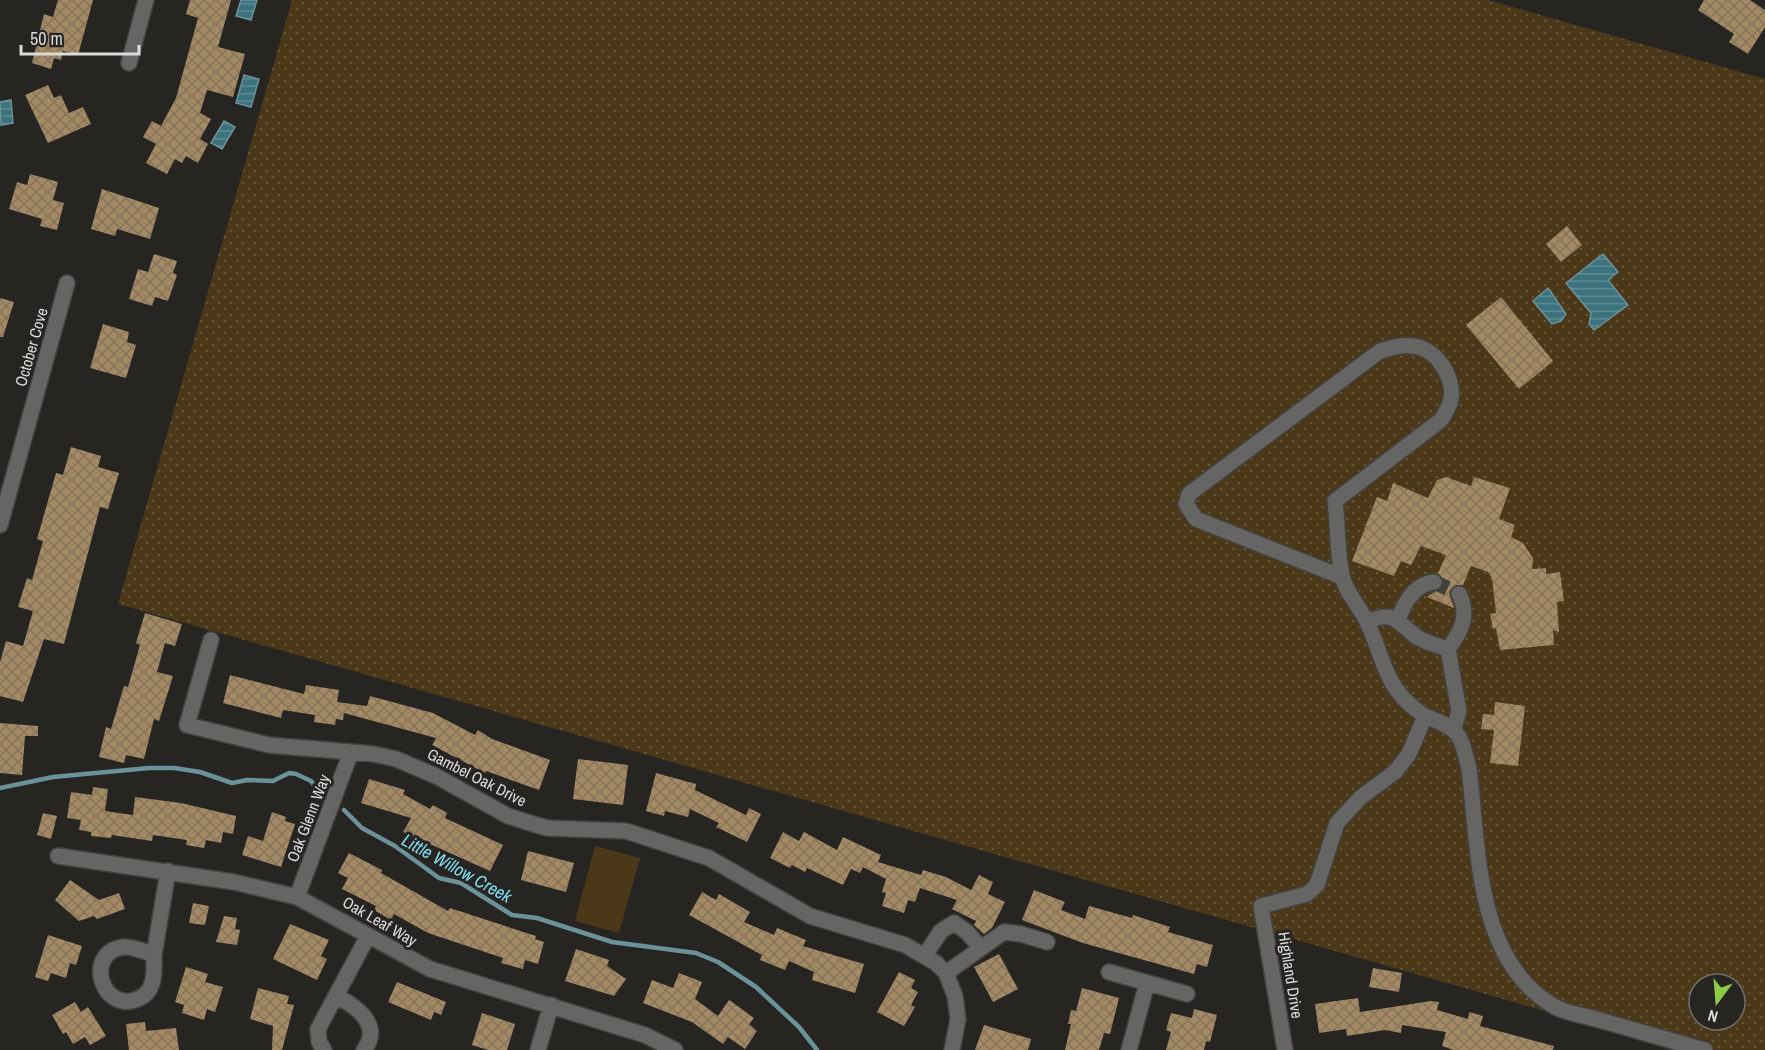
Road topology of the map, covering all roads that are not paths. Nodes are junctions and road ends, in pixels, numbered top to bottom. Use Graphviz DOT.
graph roads {
  1 [pos="146,0"];
  2 [pos="129,63"];
  3 [pos="67,283"];
  4 [pos="0,525"];
  5 [pos="1342,577"];
  6 [pos="1434,582"];
  7 [pos="1459,594"];
  8 [pos="1398,620"];
  9 [pos="1367,622"];
  10 [pos="211,640"];
  11 [pos="1448,649"];
  12 [pos="1425,716"];
  13 [pos="1454,728"];
  14 [pos="351,752"];
  15 [pos="58,856"];
  16 [pos="168,872"];
  17 [pos="297,897"];
  18 [pos="368,936"];
  19 [pos="1047,942"];
  20 [pos="981,948"];
  21 [pos="925,955"];
  22 [pos="154,956"];
  23 [pos="1109,972"];
  24 [pos="945,973"];
  25 [pos="1148,983"];
  26 [pos="1187,994"];
  27 [pos="336,996"];
  28 [pos="551,1005"];
  29 [pos="324,1050"];
  30 [pos="364,1050"];
  31 [pos="538,1050"];
  32 [pos="675,1050"];
  33 [pos="952,1050"];
  34 [pos="1129,1050"];
  35 [pos="1285,1050"];
  36 [pos="1705,1050"];
  1 -- 2 [label="street"];
  3 -- 4 [label="street, October Cove"];
  5 -- 5 [label="street"];
  5 -- 9 [label="street"];
  6 -- 8 [label="street"];
  7 -- 11 [label="street"];
  8 -- 9 [label="street"];
  8 -- 11 [label="street"];
  9 -- 12 [label="street"];
  10 -- 14 [label="street, Gambel Oak Drive"];
  11 -- 13 [label="street"];
  12 -- 13 [label="street"];
  12 -- 35 [label="street, Highland Drive"];
  13 -- 36 [label="street"];
  14 -- 17 [label="street, Oak Glenn Way"];
  14 -- 21 [label="street, Gambel Oak Drive"];
  15 -- 16 [label="street, Oak Leaf Way"];
  16 -- 17 [label="street, Oak Leaf Way"];
  16 -- 22 [label="street"];
  17 -- 18 [label="street, Oak Leaf Way"];
  18 -- 27 [label="street"];
  18 -- 28 [label="street, Oak Leaf Way"];
  19 -- 20 [label="street"];
  20 -- 21 [label="street"];
  20 -- 24 [label="street"];
  21 -- 24 [label="street, Gambel Oak Drive"];
  23 -- 25 [label="street"];
  24 -- 33 [label="street, Gambel Oak Drive"];
  25 -- 26 [label="street"];
  25 -- 34 [label="street"];
  27 -- 29 [label="street"];
  27 -- 30 [label="street"];
  28 -- 31 [label="street"];
  28 -- 32 [label="street, Oak Leaf Way"];
}
